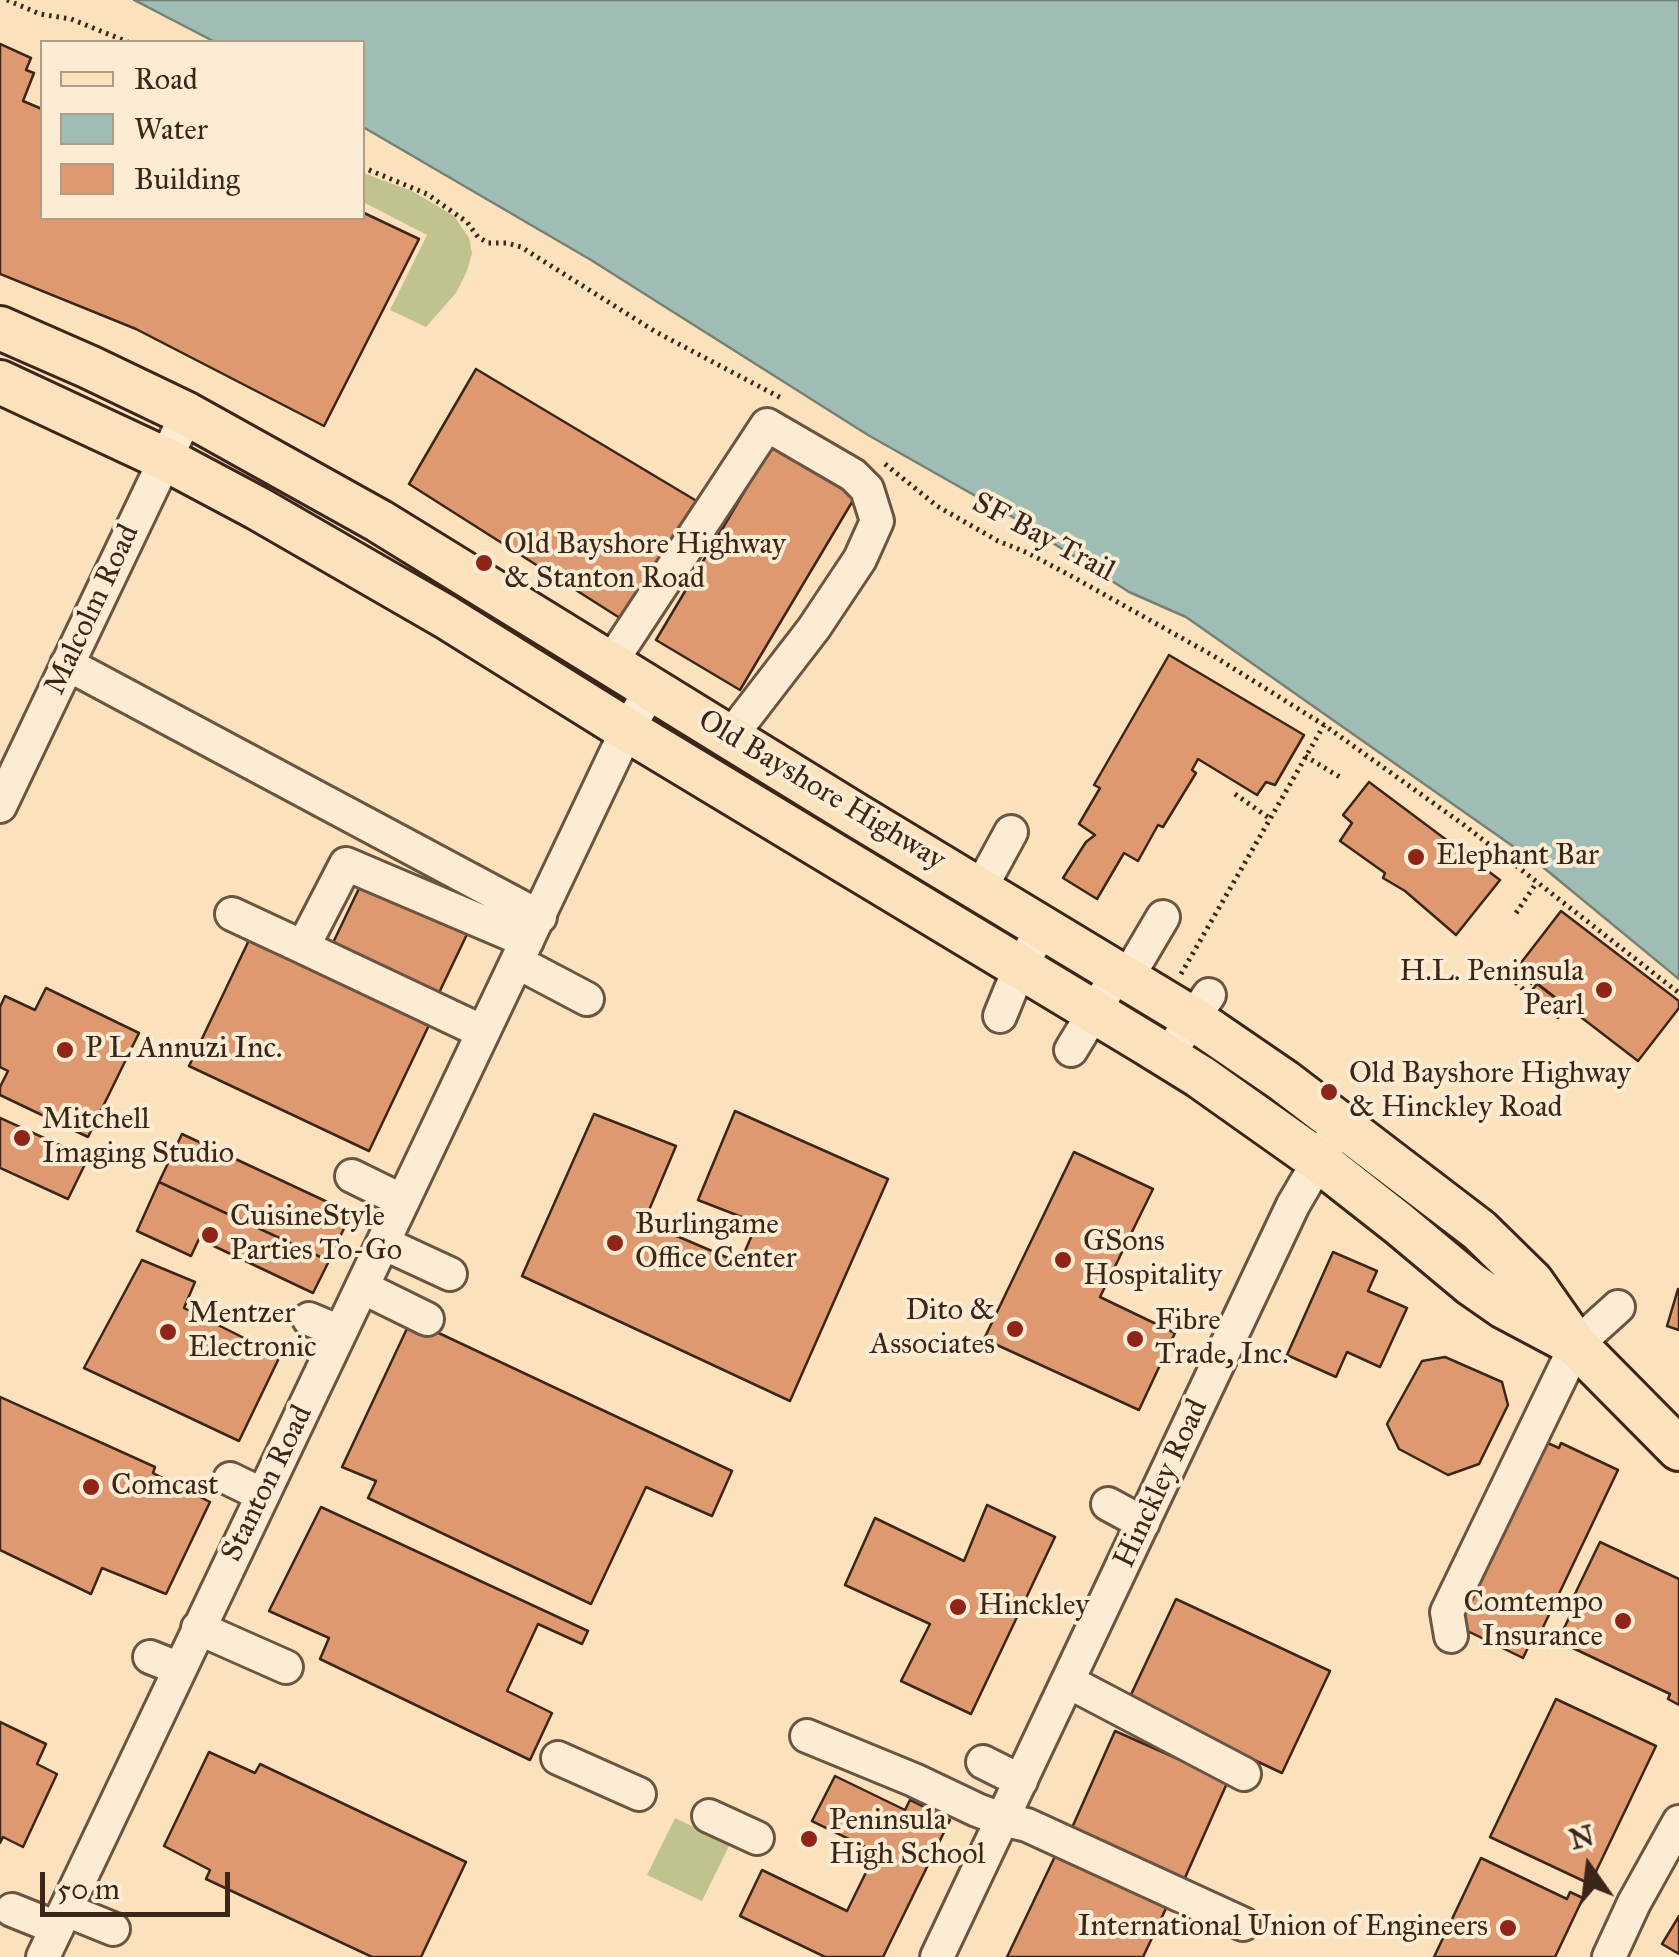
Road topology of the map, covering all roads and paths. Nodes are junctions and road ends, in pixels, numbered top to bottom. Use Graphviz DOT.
graph roads {
  1 [pos="7,0"];
  2 [pos="123,40"];
  3 [pos="365,168"];
  4 [pos="0,328"];
  5 [pos="0,382"];
  6 [pos="787,402"];
  7 [pos="186,414"];
  8 [pos="165,459"];
  9 [pos="880,461"];
  10 [pos="611,662"];
  11 [pos="67,664"];
  12 [pos="652,688"];
  13 [pos="1324,724"];
  14 [pos="626,730"];
  15 [pos="730,736"];
  16 [pos="1305,756"];
  17 [pos="1343,779"];
  18 [pos="1234,794"];
  19 [pos="0,806"];
  20 [pos="1270,818"];
  21 [pos="1011,832"];
  22 [pos="1537,882"];
  23 [pos="980,888"];
  24 [pos="1516,913"];
  25 [pos="232,914"];
  26 [pos="1163,917"];
  27 [pos="1044,926"];
  28 [pos="528,940"];
  29 [pos="303,947"];
  30 [pos="1020,966"];
  31 [pos="1123,976"];
  32 [pos="1535,986"];
  33 [pos="1679,993"];
  34 [pos="587,999"];
  35 [pos="1189,1005"];
  36 [pos="1542,1006"];
  37 [pos="1093,1012"];
  38 [pos="1000,1016"];
  39 [pos="483,1032"];
  40 [pos="1071,1050"];
  41 [pos="1167,1056"];
  42 [pos="1340,1123"];
  43 [pos="1318,1161"];
  44 [pos="352,1176"];
  45 [pos="403,1200"];
  46 [pos="383,1243"];
  47 [pos="450,1274"];
  48 [pos="362,1287"];
  49 [pos="1618,1306"];
  50 [pos="310,1319"];
  51 [pos="427,1319"];
  52 [pos="340,1332"];
  53 [pos="1576,1345"];
  54 [pos="1679,1449"];
  55 [pos="230,1478"];
  56 [pos="263,1495"];
  57 [pos="1108,1504"];
  58 [pos="1147,1532"];
  59 [pos="198,1628"];
  60 [pos="1450,1636"];
  61 [pos="286,1667"];
  62 [pos="1069,1682"];
  63 [pos="807,1736"];
  64 [pos="558,1758"];
  65 [pos="983,1762"];
  66 [pos="1244,1774"];
  67 [pos="1021,1780"];
  68 [pos="639,1794"];
  69 [pos="710,1816"];
  70 [pos="1002,1819"];
  71 [pos="1679,1822"];
  72 [pos="757,1838"];
  73 [pos="12,1910"];
  74 [pos="1243,1924"];
  75 [pos="113,1929"];
  76 [pos="56,1932"];
  77 [pos="936,1957"];
  78 [pos="1610,1957"];
  1 -- 2 [label="path"];
  3 -- 6 [label="path"];
  4 -- 7 [label="main road, Old Bayshore Highway"];
  5 -- 8 [label="main road, Old Bayshore Highway"];
  7 -- 8 [label="street, Malcolm Road"];
  7 -- 10 [label="main road, Old Bayshore Highway"];
  8 -- 11 [label="street, Malcolm Road"];
  8 -- 14 [label="main road, Old Bayshore Highway"];
  9 -- 13 [label="path, SF Bay Trail"];
  10 -- 12 [label="main road, Old Bayshore Highway"];
  10 -- 15 [label="street"];
  11 -- 19 [label="street, Malcolm Road"];
  11 -- 28 [label="street"];
  12 -- 14 [label="street, Stanton Road"];
  12 -- 15 [label="main road, Old Bayshore Highway"];
  13 -- 16 [label="path"];
  13 -- 22 [label="path, SF Bay Trail"];
  14 -- 28 [label="street, Stanton Road"];
  14 -- 30 [label="main road, Old Bayshore Highway"];
  15 -- 23 [label="main road, Old Bayshore Highway"];
  16 -- 17 [label="path"];
  16 -- 20 [label="path"];
  18 -- 20 [label="path"];
  20 -- 35 [label="path"];
  21 -- 23 [label="street"];
  22 -- 24 [label="path"];
  22 -- 33 [label="path, SF Bay Trail"];
  23 -- 27 [label="main road, Old Bayshore Highway"];
  25 -- 29 [label="street"];
  26 -- 31 [label="street"];
  27 -- 30 [label="street"];
  27 -- 31 [label="main road, Old Bayshore Highway"];
  28 -- 29 [label="street"];
  28 -- 34 [label="street"];
  28 -- 39 [label="street, Stanton Road"];
  29 -- 39 [label="street"];
  30 -- 37 [label="main road, Old Bayshore Highway"];
  30 -- 38 [label="street"];
  31 -- 35 [label="main road, Old Bayshore Highway"];
  31 -- 37 [label="street"];
  32 -- 36 [label="path"];
  35 -- 41 [label="street"];
  35 -- 42 [label="main road, Old Bayshore Highway"];
  37 -- 40 [label="street"];
  37 -- 41 [label="main road, Old Bayshore Highway"];
  39 -- 45 [label="street, Stanton Road"];
  41 -- 43 [label="main road, Old Bayshore Highway"];
  42 -- 43 [label="street, Hinckley Road"];
  42 -- 53 [label="main road, Old Bayshore Highway"];
  43 -- 53 [label="main road, Old Bayshore Highway"];
  43 -- 58 [label="street, Hinckley Road"];
  44 -- 45 [label="street"];
  45 -- 46 [label="street, Stanton Road"];
  46 -- 47 [label="street"];
  46 -- 48 [label="street, Stanton Road"];
  48 -- 51 [label="street"];
  48 -- 52 [label="street, Stanton Road"];
  49 -- 53 [label="street"];
  50 -- 52 [label="street"];
  52 -- 56 [label="street, Stanton Road"];
  53 -- 54 [label="main road, Old Bayshore Highway"];
  53 -- 60 [label="street"];
  55 -- 56 [label="street"];
  56 -- 59 [label="street, Stanton Road"];
  57 -- 58 [label="street"];
  58 -- 62 [label="street, Hinckley Road"];
  59 -- 61 [label="street"];
  59 -- 76 [label="street, Stanton Road"];
  62 -- 66 [label="street"];
  62 -- 67 [label="street, Hinckley Road"];
  63 -- 70 [label="street"];
  64 -- 68 [label="street"];
  65 -- 67 [label="street"];
  67 -- 70 [label="street, Hinckley Road"];
  69 -- 72 [label="street"];
  70 -- 74 [label="street"];
  70 -- 77 [label="street, Hinckley Road"];
  71 -- 78 [label="street"];
  73 -- 76 [label="street"];
  75 -- 76 [label="street"];
}
